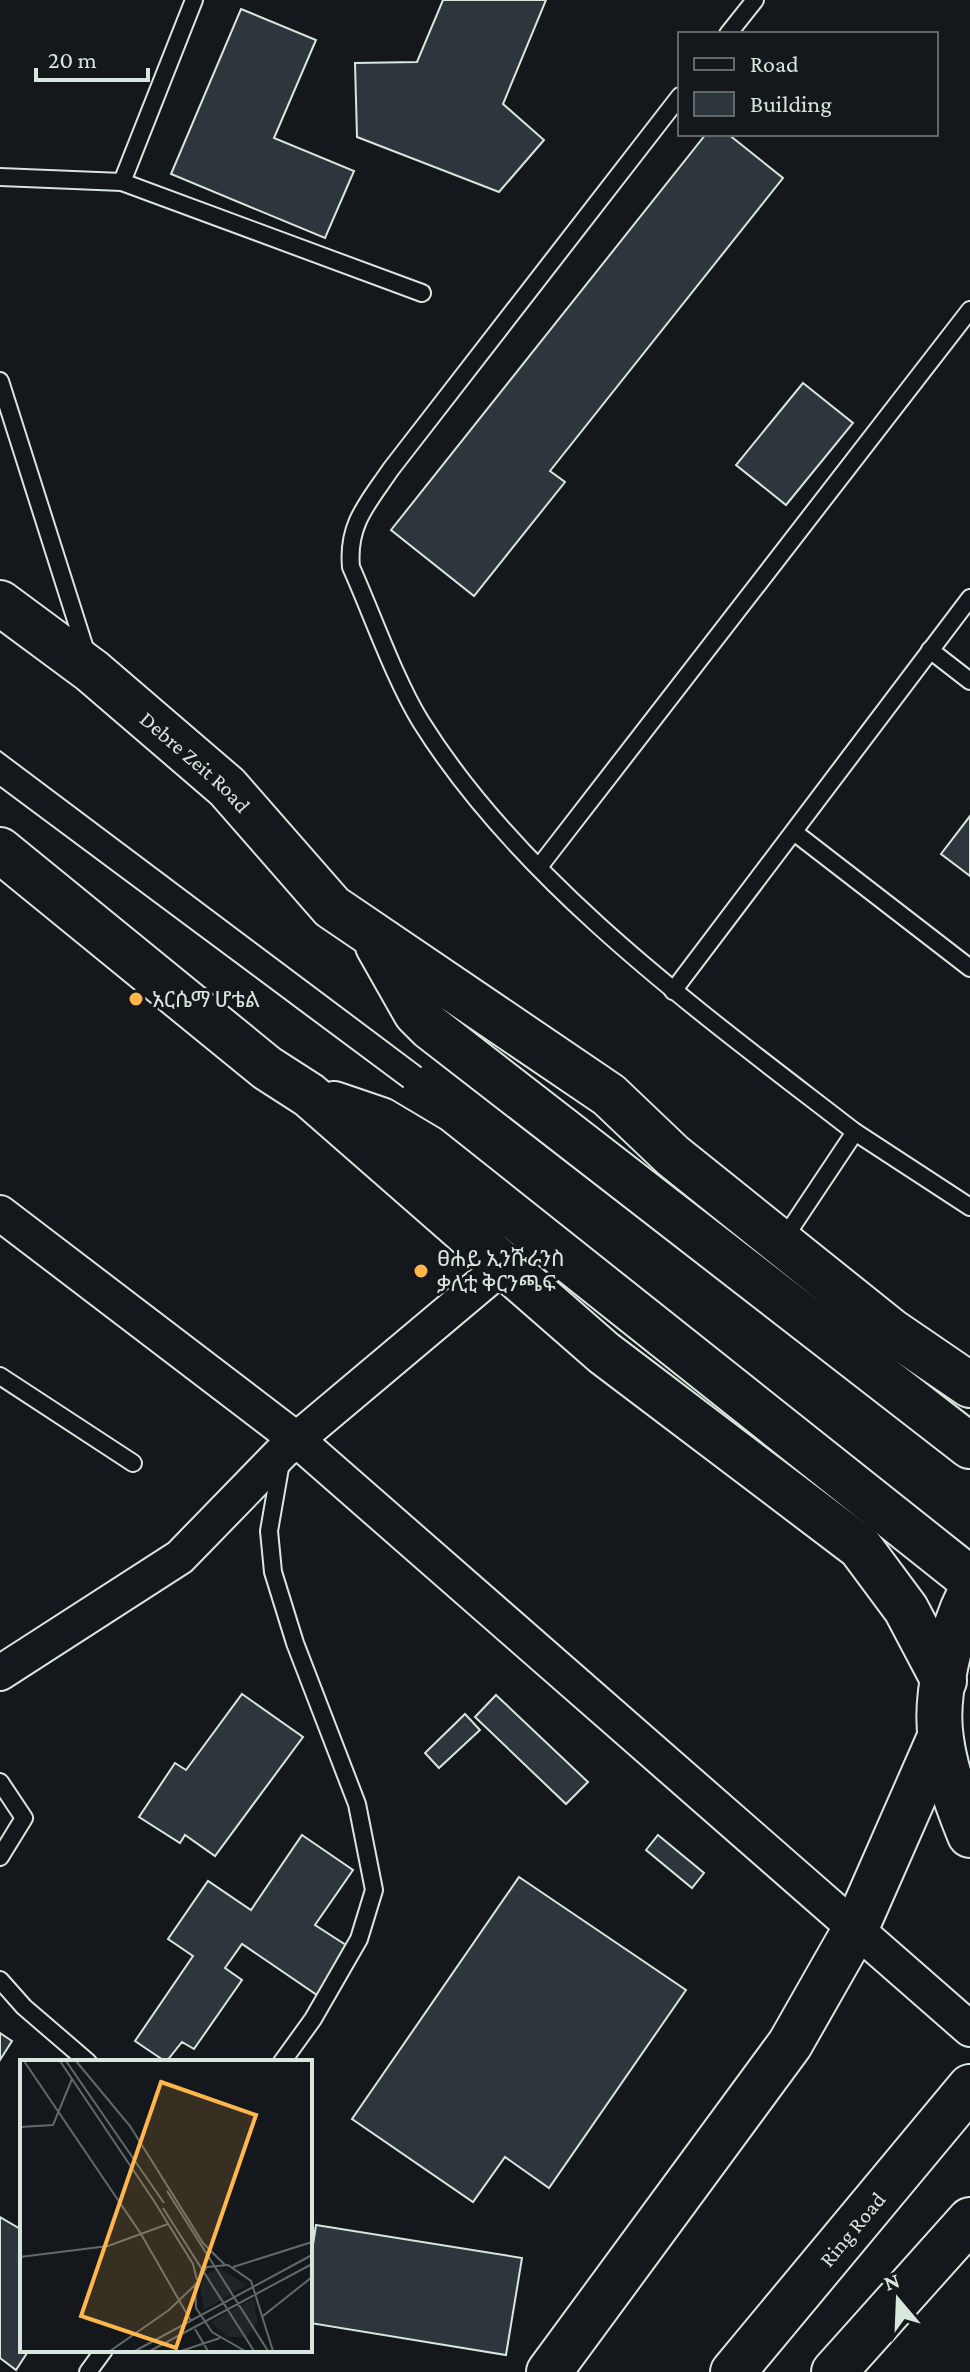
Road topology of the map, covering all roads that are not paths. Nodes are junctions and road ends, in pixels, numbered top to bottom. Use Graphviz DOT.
graph roads {
  1 [pos="194,0"];
  2 [pos="755,0"];
  3 [pos="730,32"];
  4 [pos="678,99"];
  5 [pos="0,177"];
  6 [pos="122,182"];
  7 [pos="422,293"];
  8 [pos="970,310"];
  9 [pos="0,381"];
  10 [pos="970,598"];
  11 [pos="0,603"];
  12 [pos="930,650"];
  13 [pos="92,671"];
  14 [pos="970,681"];
  15 [pos="794,832"];
  16 [pos="0,850"];
  17 [pos="539,867"];
  18 [pos="372,937"];
  19 [pos="970,968"];
  20 [pos="673,991"];
  21 [pos="309,1095"];
  22 [pos="855,1132"];
  23 [pos="970,1207"];
  24 [pos="0,1213"];
  25 [pos="783,1242"];
  26 [pos="503,1266"];
  27 [pos="0,1376"];
  28 [pos="970,1385"];
  29 [pos="290,1445"];
  30 [pos="970,1446"];
  31 [pos="133,1463"];
  32 [pos="970,1579"];
  33 [pos="970,1593"];
  34 [pos="0,1673"];
  35 [pos="944,1681"];
  36 [pos="940,1737"];
  37 [pos="0,1782"];
  38 [pos="970,1835"];
  39 [pos="0,1857"];
  40 [pos="856,1928"];
  41 [pos="0,1980"];
  42 [pos="966,2025"];
  43 [pos="86,2060"];
  44 [pos="283,2060"];
  45 [pos="970,2087"];
  46 [pos="970,2220"];
  47 [pos="103,2352"];
  48 [pos="88,2372"];
  49 [pos="549,2372"];
  50 [pos="733,2372"];
  51 [pos="834,2372"];
  1 -- 6 [label="lane"];
  2 -- 3 [label="lane"];
  4 -- 17 [label="lane"];
  5 -- 6 [label="lane"];
  6 -- 7 [label="lane"];
  8 -- 17 [label="lane"];
  9 -- 13 [label="lane"];
  10 -- 12 [label="lane"];
  11 -- 13 [label="main road, Debre Zeit Road"];
  12 -- 14 [label="lane"];
  12 -- 15 [label="lane"];
  13 -- 18 [label="main road, Debre Zeit Road"];
  15 -- 19 [label="lane"];
  15 -- 20 [label="lane"];
  16 -- 21 [label="main road"];
  17 -- 20 [label="lane"];
  18 -- 25 [label="main road, Debre Zeit Road"];
  18 -- 30 [label="main road"];
  20 -- 22 [label="lane"];
  21 -- 26 [label="main road"];
  21 -- 32 [label="main road"];
  22 -- 23 [label="lane"];
  22 -- 25 [label="lane"];
  24 -- 29 [label="street"];
  25 -- 28 [label="main road, Debre Zeit Road"];
  26 -- 29 [label="street"];
  26 -- 35 [label="main road"];
  27 -- 31 [label="lane"];
  29 -- 34 [label="street"];
  29 -- 40 [label="street"];
  29 -- 44 [label="lane"];
  33 -- 35 [label="main road"];
  35 -- 36 [label="main road"];
  36 -- 38 [label="main road"];
  36 -- 40 [label="main road"];
  37 -- 39 [label="lane"];
  40 -- 42 [label="street"];
  40 -- 49 [label="main road"];
  41 -- 43 [label="lane"];
  45 -- 50 [label="main road, Ring Road"];
  46 -- 51 [label="main road"];
  47 -- 48 [label="lane"];
}
